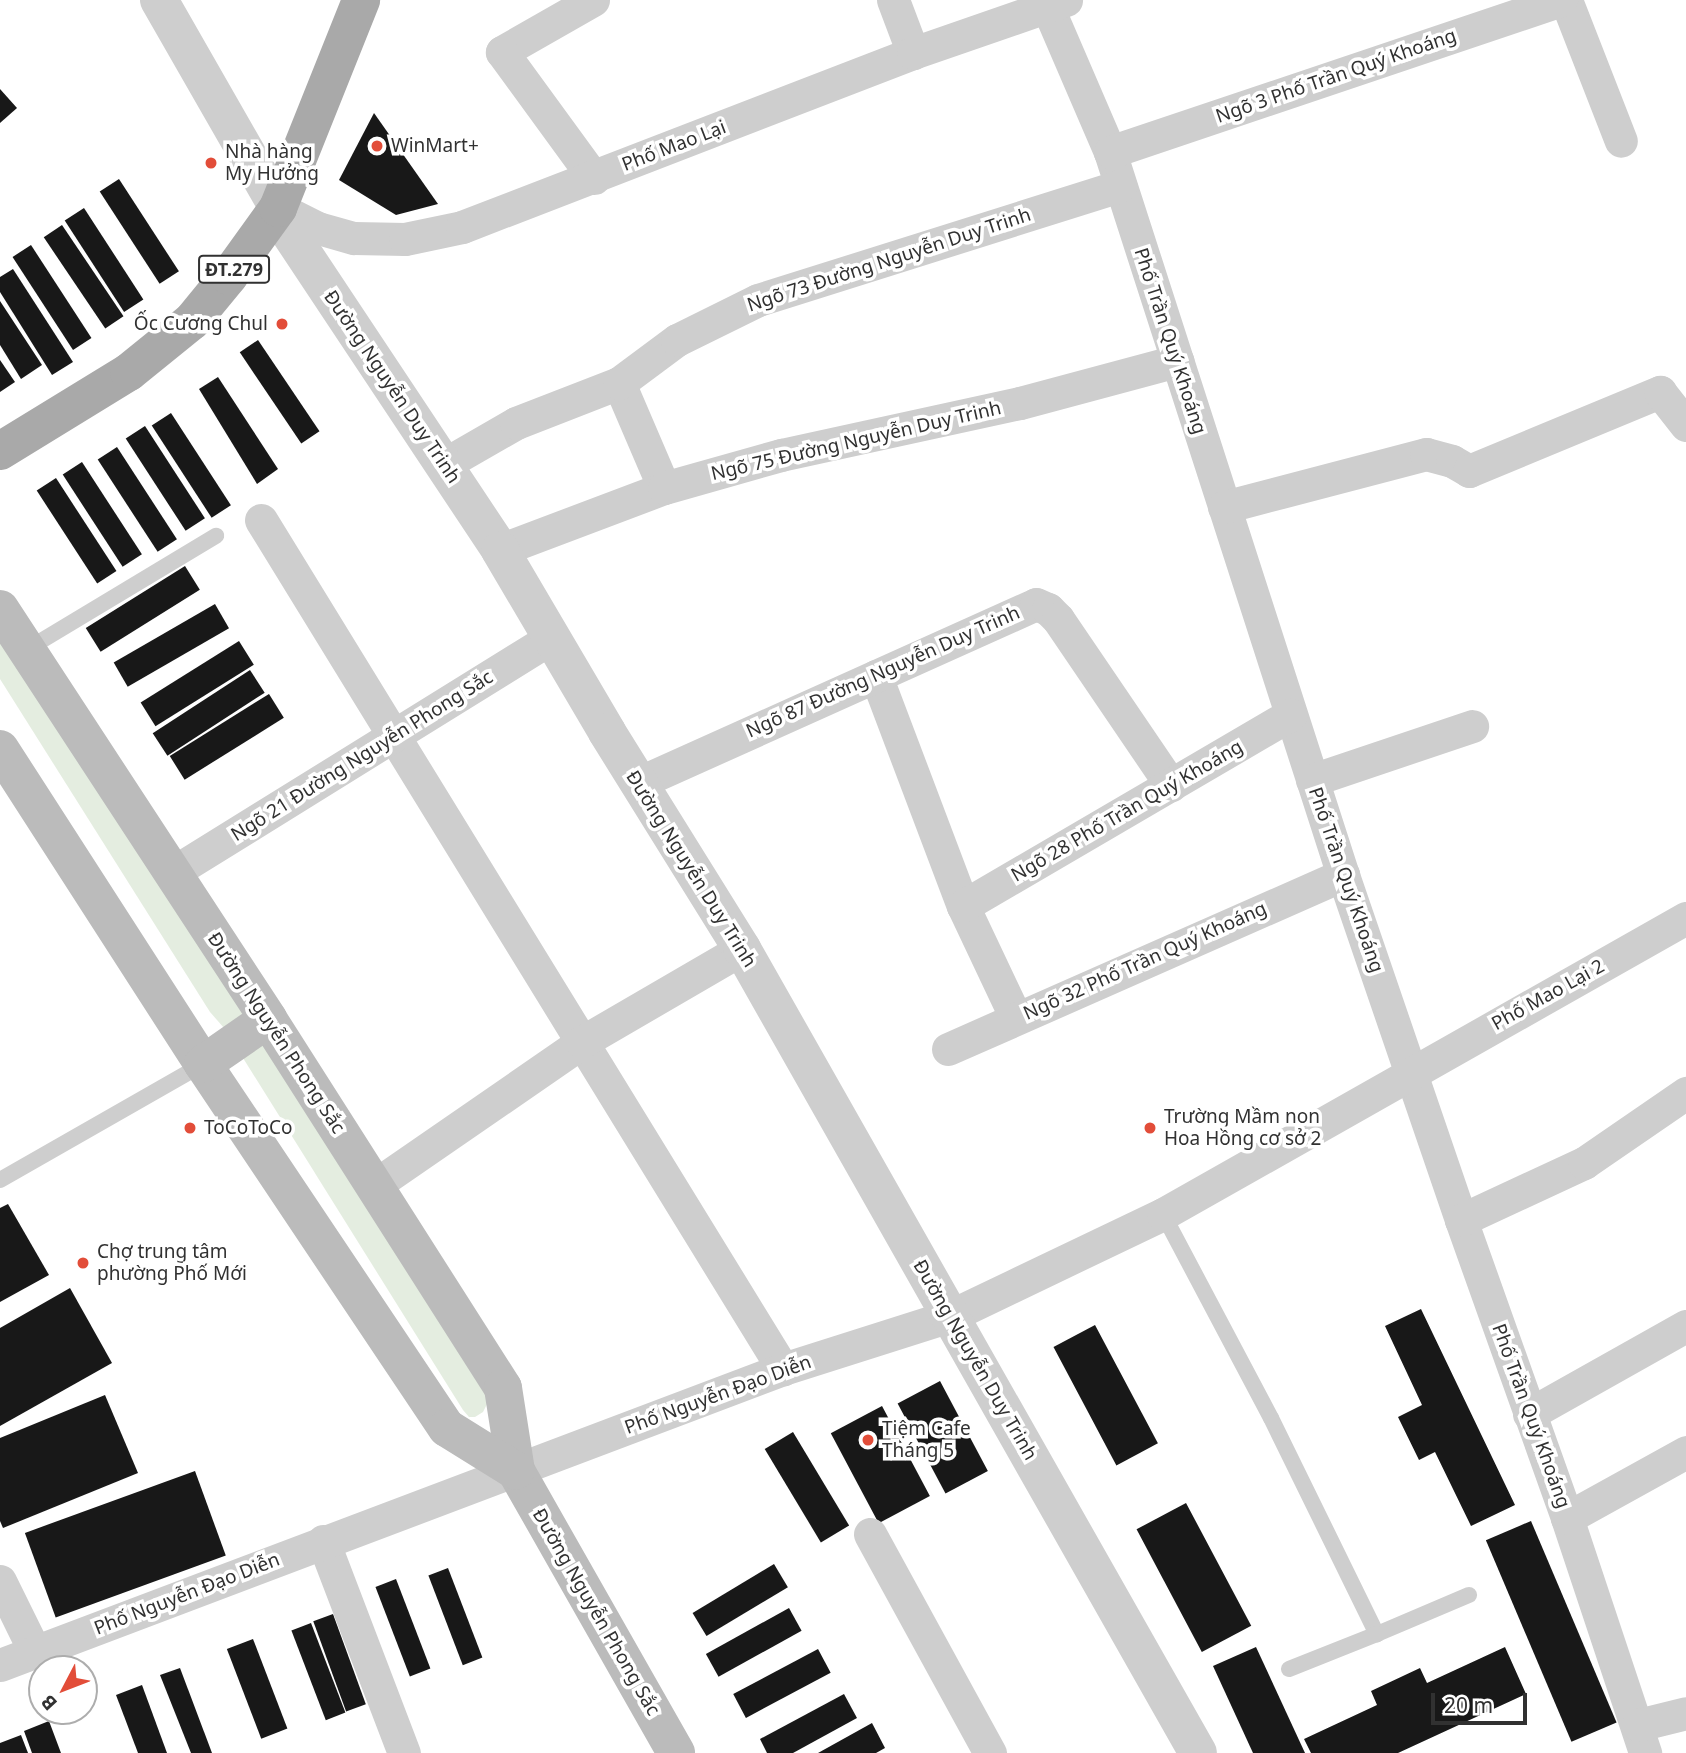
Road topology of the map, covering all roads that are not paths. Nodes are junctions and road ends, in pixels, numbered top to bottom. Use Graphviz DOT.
graph roads {
  1 [pos="159,0"];
  2 [pos="361,0"];
  3 [pos="593,0"];
  4 [pos="893,0"];
  5 [pos="1564,0"];
  6 [pos="1054,3"];
  7 [pos="913,53"];
  8 [pos="1621,141"];
  9 [pos="1110,152"];
  10 [pos="594,178"];
  11 [pos="1120,186"];
  12 [pos="278,208"];
  13 [pos="1177,361"];
  14 [pos="619,383"];
  15 [pos="1686,425"];
  16 [pos="0,451"];
  17 [pos="443,465"];
  18 [pos="664,488"];
  19 [pos="1224,507"];
  20 [pos="261,520"];
  21 [pos="216,536"];
  22 [pos="499,550"];
  23 [pos="0,609"];
  24 [pos="551,638"];
  25 [pos="26,650"];
  26 [pos="876,676"];
  27 [pos="1290,715"];
  28 [pos="1472,726"];
  29 [pos="394,736"];
  30 [pos="0,749"];
  31 [pos="1311,780"];
  32 [pos="638,783"];
  33 [pos="1171,785"];
  34 [pos="172,873"];
  35 [pos="1343,875"];
  36 [pos="963,906"];
  37 [pos="1686,918"];
  38 [pos="742,949"];
  39 [pos="1016,1018"];
  40 [pos="268,1019"];
  41 [pos="582,1042"];
  42 [pos="948,1049"];
  43 [pos="203,1064"];
  44 [pos="1411,1072"];
  45 [pos="1686,1093"];
  46 [pos="0,1180"];
  47 [pos="375,1185"];
  48 [pos="1163,1214"];
  49 [pos="1461,1220"];
  50 [pos="950,1317"];
  51 [pos="1686,1326"];
  52 [pos="783,1369"];
  53 [pos="1529,1414"];
  54 [pos="1686,1452"];
  55 [pos="516,1471"];
  56 [pos="1567,1518"];
  57 [pos="870,1534"];
  58 [pos="323,1541"];
  59 [pos="0,1581"];
  60 [pos="1469,1595"];
  61 [pos="1377,1634"];
  62 [pos="35,1652"];
  63 [pos="0,1665"];
  64 [pos="1289,1669"];
  65 [pos="1686,1713"];
  66 [pos="1642,1739"];
  67 [pos="404,1753"];
  68 [pos="676,1753"];
  69 [pos="990,1753"];
  70 [pos="1198,1753"];
  1 -- 12 [label="street, Đường Nguyễn Duy Trinh"];
  2 -- 12 [label="main road, ĐT.279"];
  3 -- 10 [label="street"];
  4 -- 7 [label="street"];
  5 -- 8 [label="street"];
  5 -- 9 [label="street, Ngõ 3 Phố Trần Quý Khoáng"];
  6 -- 7 [label="street, Phố Mao Lại"];
  6 -- 9 [label="street, Phố Trần Quý Khoáng"];
  7 -- 10 [label="street, Phố Mao Lại"];
  9 -- 11 [label="street, Phố Trần Quý Khoáng"];
  10 -- 12 [label="street, Phố Mao Lại"];
  11 -- 13 [label="street, Phố Trần Quý Khoáng"];
  11 -- 14 [label="street, Ngõ 73 Đường Nguyễn Duy Trinh"];
  12 -- 16 [label="main road, ĐT.279"];
  12 -- 17 [label="street, Đường Nguyễn Duy Trinh"];
  13 -- 18 [label="street, Ngõ 75 Đường Nguyễn Duy Trinh"];
  13 -- 19 [label="street, Phố Trần Quý Khoáng"];
  14 -- 17 [label="street, Ngõ 73 Đường Nguyễn Duy Trinh"];
  14 -- 18 [label="street"];
  15 -- 19 [label="street"];
  17 -- 22 [label="street, Đường Nguyễn Duy Trinh"];
  18 -- 22 [label="street, Ngõ 75 Đường Nguyễn Duy Trinh"];
  19 -- 27 [label="street, Phố Trần Quý Khoáng"];
  20 -- 29 [label="street"];
  21 -- 25 [label="lane"];
  22 -- 24 [label="street, Đường Nguyễn Duy Trinh"];
  23 -- 25 [label="main road, Đường Nguyễn Phong Sắc"];
  24 -- 29 [label="street, Ngõ 21 Đường Nguyễn Phong Sắc"];
  24 -- 32 [label="street, Đường Nguyễn Duy Trinh"];
  25 -- 34 [label="main road, Đường Nguyễn Phong Sắc"];
  26 -- 32 [label="street, Ngõ 87 Đường Nguyễn Duy Trinh"];
  26 -- 33 [label="street, Ngõ 87 Đường Nguyễn Duy Trinh"];
  26 -- 36 [label="street"];
  27 -- 31 [label="street, Phố Trần Quý Khoáng"];
  27 -- 33 [label="street, Ngõ 28 Phố Trần Quý Khoáng"];
  28 -- 31 [label="street"];
  29 -- 34 [label="street, Ngõ 21 Đường Nguyễn Phong Sắc"];
  29 -- 41 [label="street"];
  30 -- 43 [label="main road, Đường Nguyễn Phong Sắc"];
  31 -- 35 [label="street, Phố Trần Quý Khoáng"];
  32 -- 38 [label="street, Đường Nguyễn Duy Trinh"];
  33 -- 36 [label="street, Ngõ 28 Phố Trần Quý Khoáng"];
  34 -- 40 [label="main road, Đường Nguyễn Phong Sắc"];
  35 -- 39 [label="street, Ngõ 32 Phố Trần Quý Khoáng"];
  35 -- 44 [label="street, Phố Trần Quý Khoáng"];
  36 -- 39 [label="street"];
  37 -- 44 [label="street, Phố Mao Lại 2"];
  38 -- 41 [label="street"];
  38 -- 50 [label="street, Đường Nguyễn Duy Trinh"];
  39 -- 42 [label="street, Ngõ 32 Phố Trần Quý Khoáng"];
  40 -- 43 [label="main road"];
  40 -- 47 [label="main road, Đường Nguyễn Phong Sắc"];
  41 -- 47 [label="street"];
  41 -- 52 [label="street"];
  43 -- 46 [label="lane"];
  43 -- 55 [label="main road, Đường Nguyễn Phong Sắc"];
  44 -- 48 [label="street, Phố Nguyễn Đạo Diễn"];
  44 -- 49 [label="street, Phố Trần Quý Khoáng"];
  45 -- 49 [label="street"];
  47 -- 55 [label="main road, Đường Nguyễn Phong Sắc"];
  48 -- 50 [label="street, Phố Nguyễn Đạo Diễn"];
  48 -- 61 [label="lane"];
  49 -- 53 [label="street, Phố Trần Quý Khoáng"];
  50 -- 52 [label="street, Phố Nguyễn Đạo Diễn"];
  50 -- 70 [label="street, Đường Nguyễn Duy Trinh"];
  51 -- 53 [label="street"];
  52 -- 55 [label="street, Phố Nguyễn Đạo Diễn"];
  53 -- 56 [label="street, Phố Trần Quý Khoáng"];
  54 -- 56 [label="street"];
  55 -- 58 [label="street, Phố Nguyễn Đạo Diễn"];
  55 -- 68 [label="main road, Đường Nguyễn Phong Sắc"];
  56 -- 66 [label="street, Phố Trần Quý Khoáng"];
  57 -- 69 [label="street"];
  58 -- 62 [label="street, Phố Nguyễn Đạo Diễn"];
  58 -- 67 [label="street"];
  59 -- 62 [label="street"];
  60 -- 61 [label="lane"];
  61 -- 64 [label="lane"];
  62 -- 63 [label="street, Phố Nguyễn Đạo Diễn"];
  65 -- 66 [label="street"];
}
